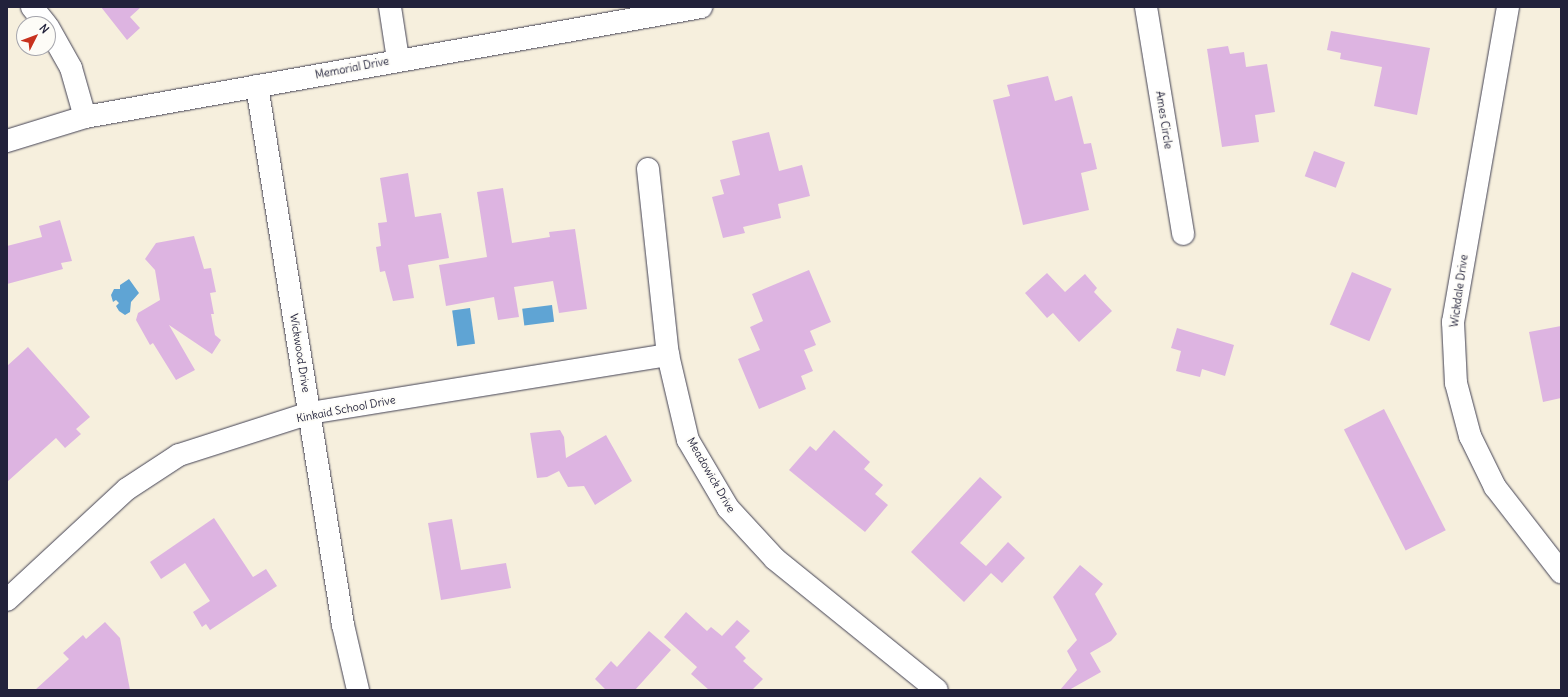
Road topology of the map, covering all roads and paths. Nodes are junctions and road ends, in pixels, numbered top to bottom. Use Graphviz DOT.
graph roads {
  1 [pos="32,7"];
  2 [pos="390,7"];
  3 [pos="701,7"];
  4 [pos="1146,7"];
  5 [pos="1508,7"];
  6 [pos="39,16"];
  7 [pos="56,41"];
  8 [pos="398,59"];
  9 [pos="257,86"];
  10 [pos="85,117"];
  11 [pos="7,141"];
  12 [pos="648,169"];
  13 [pos="1183,234"];
  14 [pos="668,355"];
  15 [pos="310,413"];
  16 [pos="1561,572"];
  17 [pos="7,600"];
  18 [pos="358,690"];
  19 [pos="937,690"];
  1 -- 6 [label="street"];
  2 -- 8 [label="street"];
  3 -- 8 [label="street, Memorial Drive"];
  4 -- 13 [label="street, Ames Circle"];
  5 -- 16 [label="street, Wickdale Drive"];
  7 -- 10 [label="street"];
  8 -- 9 [label="street, Memorial Drive"];
  9 -- 10 [label="street, Memorial Drive"];
  9 -- 15 [label="street, Wickwood Drive"];
  10 -- 11 [label="street, Memorial Drive"];
  12 -- 14 [label="street, Meadowick Drive"];
  14 -- 15 [label="street, Kinkaid School Drive"];
  14 -- 19 [label="street, Meadowick Drive"];
  15 -- 17 [label="street, Kinkaid School Drive"];
  15 -- 18 [label="street, Wickwood Drive"];
}
